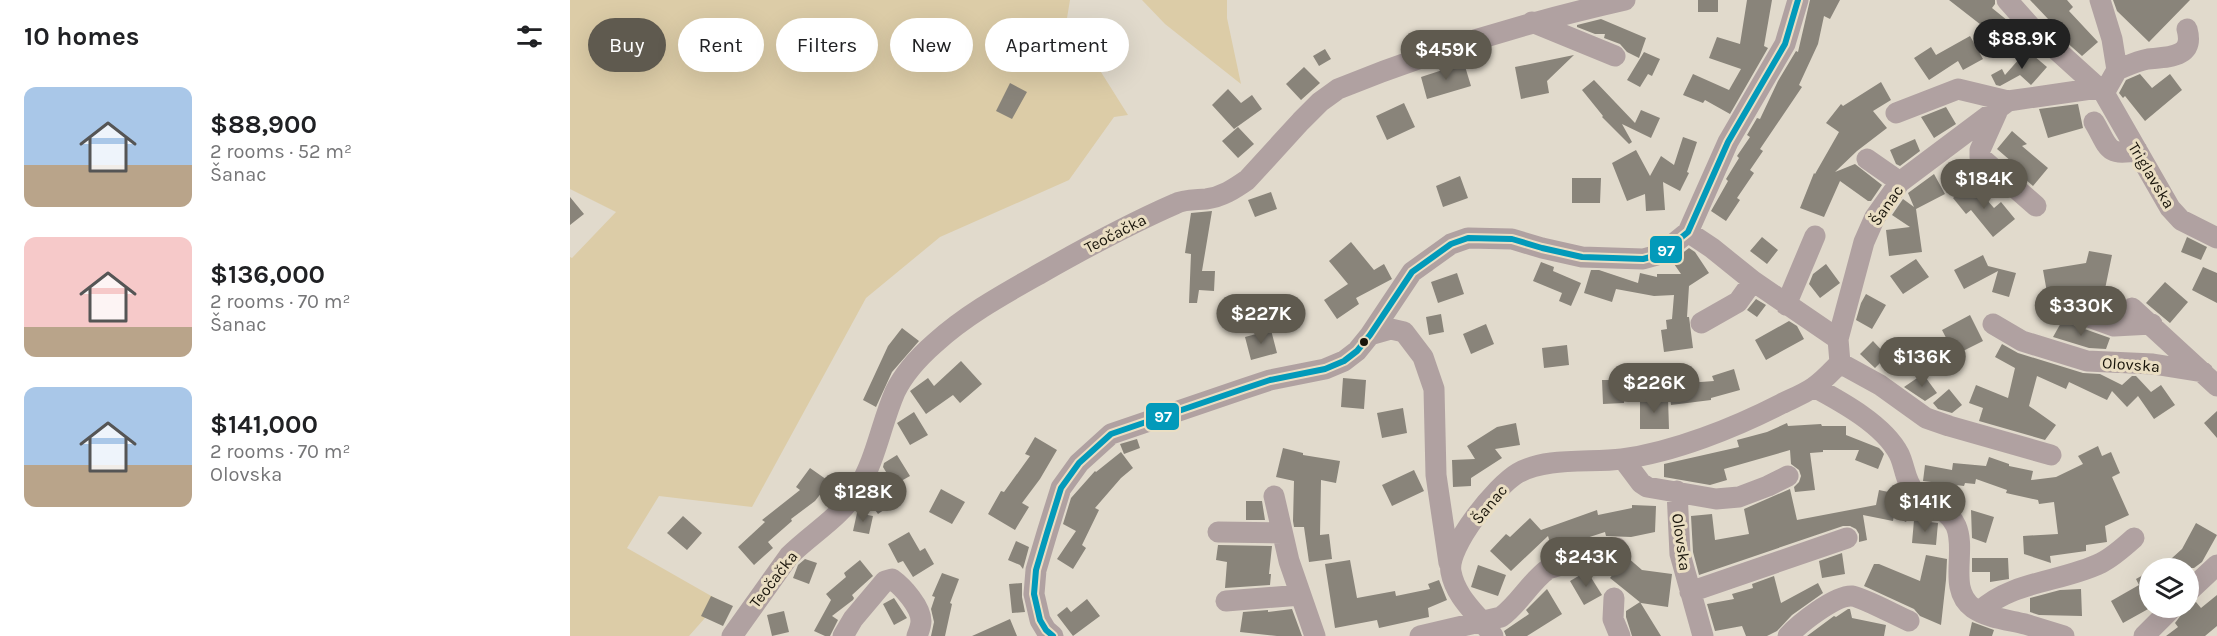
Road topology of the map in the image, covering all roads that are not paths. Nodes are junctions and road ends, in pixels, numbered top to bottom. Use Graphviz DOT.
graph roads {
  1 [pos="1625,0"];
  2 [pos="1798,0"];
  3 [pos="2007,0"];
  4 [pos="2100,0"];
  5 [pos="1532,22"];
  6 [pos="2187,29"];
  7 [pos="1615,56"];
  8 [pos="2117,70"];
  9 [pos="2101,90"];
  10 [pos="2003,105"];
  11 [pos="1896,113"];
  12 [pos="2094,122"];
  13 [pos="2137,150"];
  14 [pos="1867,159"];
  15 [pos="1900,182"];
  16 [pos="2036,206"];
  17 [pos="1688,232"];
  18 [pos="1815,236"];
  19 [pos="2217,238"];
  20 [pos="1753,281"];
  21 [pos="1786,305"];
  22 [pos="2064,308"];
  23 [pos="2132,308"];
  24 [pos="1701,323"];
  25 [pos="1993,324"];
  26 [pos="2152,324"];
  27 [pos="1370,335"];
  28 [pos="1838,339"];
  29 [pos="1840,363"];
  30 [pos="2210,379"];
  31 [pos="1814,387"];
  32 [pos="2051,455"];
  33 [pos="1623,459"];
  34 [pos="1788,476"];
  35 [pos="1677,491"];
  36 [pos="1274,496"];
  37 [pos="1218,532"];
  38 [pos="1282,532"];
  39 [pos="1847,538"];
  40 [pos="2134,538"];
  41 [pos="1617,548"];
  42 [pos="2217,565"];
  43 [pos="1450,570"];
  44 [pos="2199,582"];
  45 [pos="1690,592"];
  46 [pos="1301,595"];
  47 [pos="1614,598"];
  48 [pos="1226,601"];
  49 [pos="1980,611"];
  50 [pos="2162,618"];
  51 [pos="1909,621"];
  52 [pos="1489,629"];
  53 [pos="732,636"];
  54 [pos="843,636"];
  55 [pos="917,636"];
  56 [pos="1053,636"];
  57 [pos="1315,636"];
  58 [pos="1420,636"];
  59 [pos="1620,636"];
  60 [pos="1703,636"];
  61 [pos="1788,636"];
  62 [pos="2064,636"];
  63 [pos="2144,636"];
  1 -- 5 [label="street, Teočačka"];
  2 -- 17 [label="street"];
  3 -- 9 [label="street, Triglavska"];
  4 -- 8 [label="street"];
  5 -- 7 [label="street"];
  5 -- 53 [label="street, Teočačka"];
  6 -- 8 [label="street"];
  8 -- 9 [label="street"];
  9 -- 10 [label="street, Šanac"];
  9 -- 13 [label="street, Triglavska"];
  10 -- 11 [label="street"];
  10 -- 15 [label="street, Šanac"];
  10 -- 16 [label="street"];
  12 -- 13 [label="street"];
  13 -- 19 [label="street, Triglavska"];
  14 -- 15 [label="street"];
  15 -- 28 [label="street, Šanac"];
  17 -- 20 [label="street"];
  17 -- 27 [label="street"];
  18 -- 21 [label="street"];
  20 -- 21 [label="street"];
  20 -- 24 [label="street"];
  21 -- 28 [label="street"];
  22 -- 26 [label="street"];
  23 -- 26 [label="street, Olovska"];
  25 -- 30 [label="street, Olovska"];
  26 -- 30 [label="street, Olovska"];
  27 -- 43 [label="street"];
  27 -- 56 [label="street"];
  28 -- 29 [label="street, Šanac"];
  29 -- 31 [label="street, Šanac"];
  29 -- 32 [label="street"];
  31 -- 33 [label="street, Šanac"];
  31 -- 49 [label="street"];
  33 -- 35 [label="street"];
  33 -- 43 [label="street, Šanac"];
  34 -- 35 [label="street"];
  35 -- 45 [label="street, Olovska"];
  36 -- 38 [label="street"];
  37 -- 38 [label="street"];
  38 -- 46 [label="street"];
  39 -- 45 [label="street, Olovska"];
  40 -- 49 [label="street"];
  41 -- 52 [label="street"];
  42 -- 44 [label="street"];
  43 -- 52 [label="street"];
  45 -- 60 [label="street, Olovska"];
  46 -- 48 [label="street"];
  46 -- 57 [label="street"];
  47 -- 59 [label="street"];
  49 -- 62 [label="street"];
  50 -- 63 [label="street"];
  51 -- 61 [label="street"];
  52 -- 58 [label="street"];
  54 -- 55 [label="street"];
}
